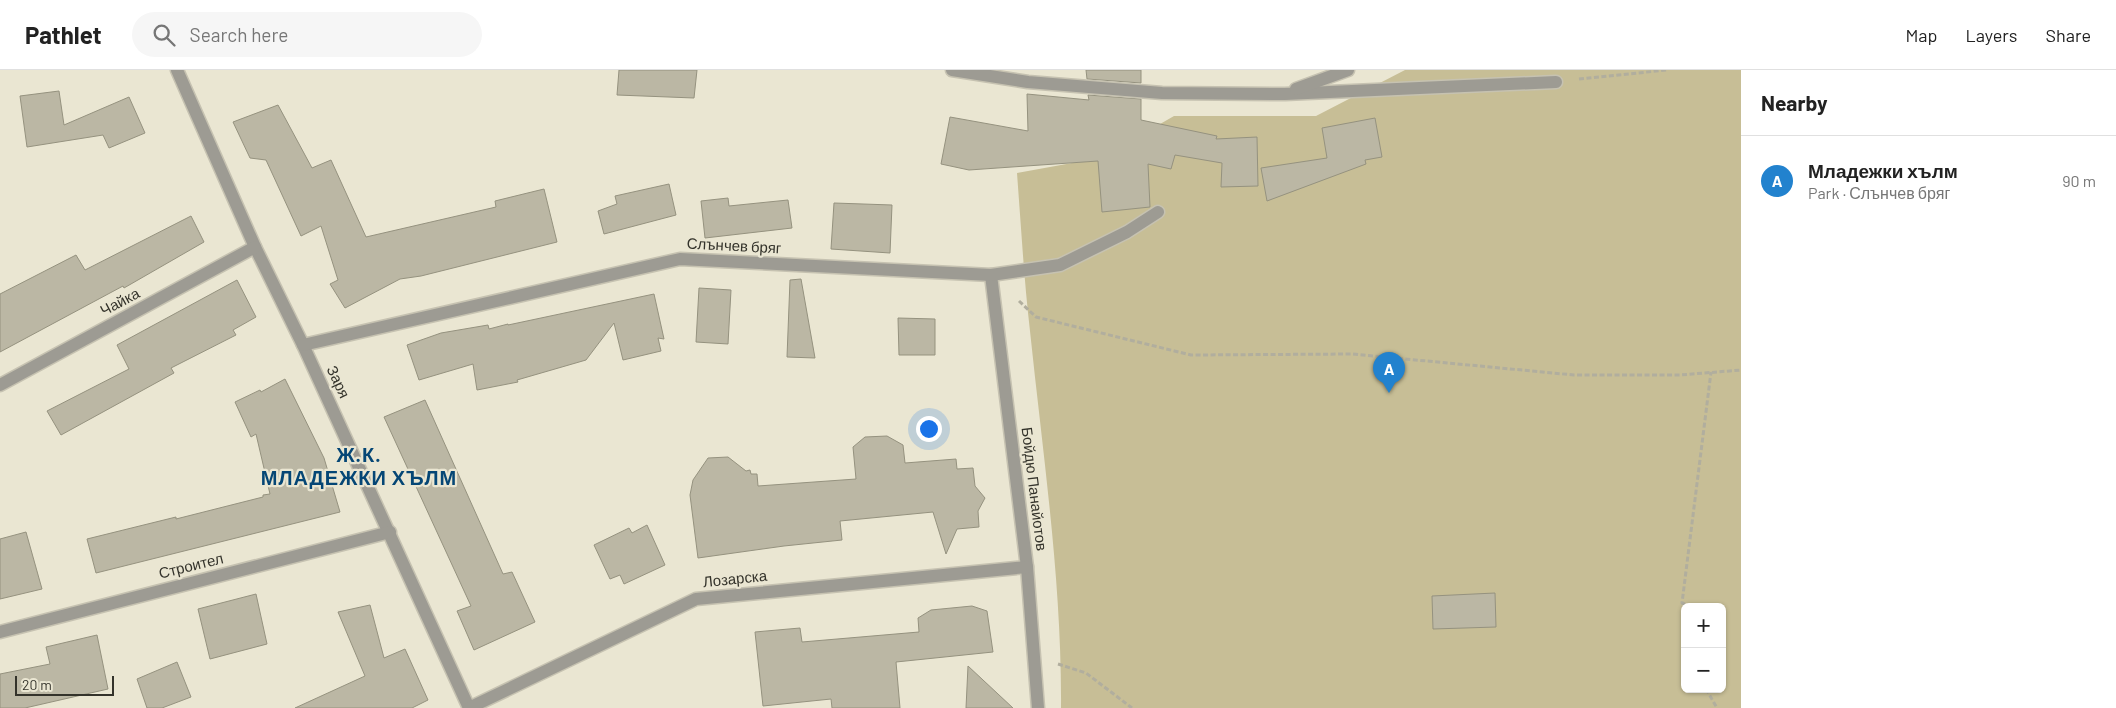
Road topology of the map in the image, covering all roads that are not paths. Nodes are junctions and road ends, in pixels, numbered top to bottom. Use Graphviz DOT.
graph roads {
  1 [pos="177,70"];
  2 [pos="952,70"];
  3 [pos="1348,70"];
  4 [pos="1556,82"];
  5 [pos="1285,94"];
  6 [pos="1158,212"];
  7 [pos="255,247"];
  8 [pos="991,275"];
  9 [pos="303,346"];
  10 [pos="0,385"];
  11 [pos="390,532"];
  12 [pos="1027,567"];
  13 [pos="0,632"];
  14 [pos="469,708"];
  15 [pos="1038,708"];
  1 -- 7 [label="street, Заря"];
  2 -- 5 [label="street"];
  3 -- 5 [label="street"];
  4 -- 5 [label="street"];
  6 -- 8 [label="street, Слънчев бряг"];
  7 -- 9 [label="street, Заря"];
  7 -- 10 [label="street, Чайка"];
  8 -- 9 [label="street, Слънчев бряг"];
  8 -- 12 [label="street, Бойдю Панайотов"];
  9 -- 11 [label="street, Заря"];
  11 -- 13 [label="street, Строител"];
  11 -- 14 [label="street, Заря"];
  12 -- 14 [label="street, Лозарска"];
  12 -- 15 [label="street, Бойдю Панайотов"];
}
